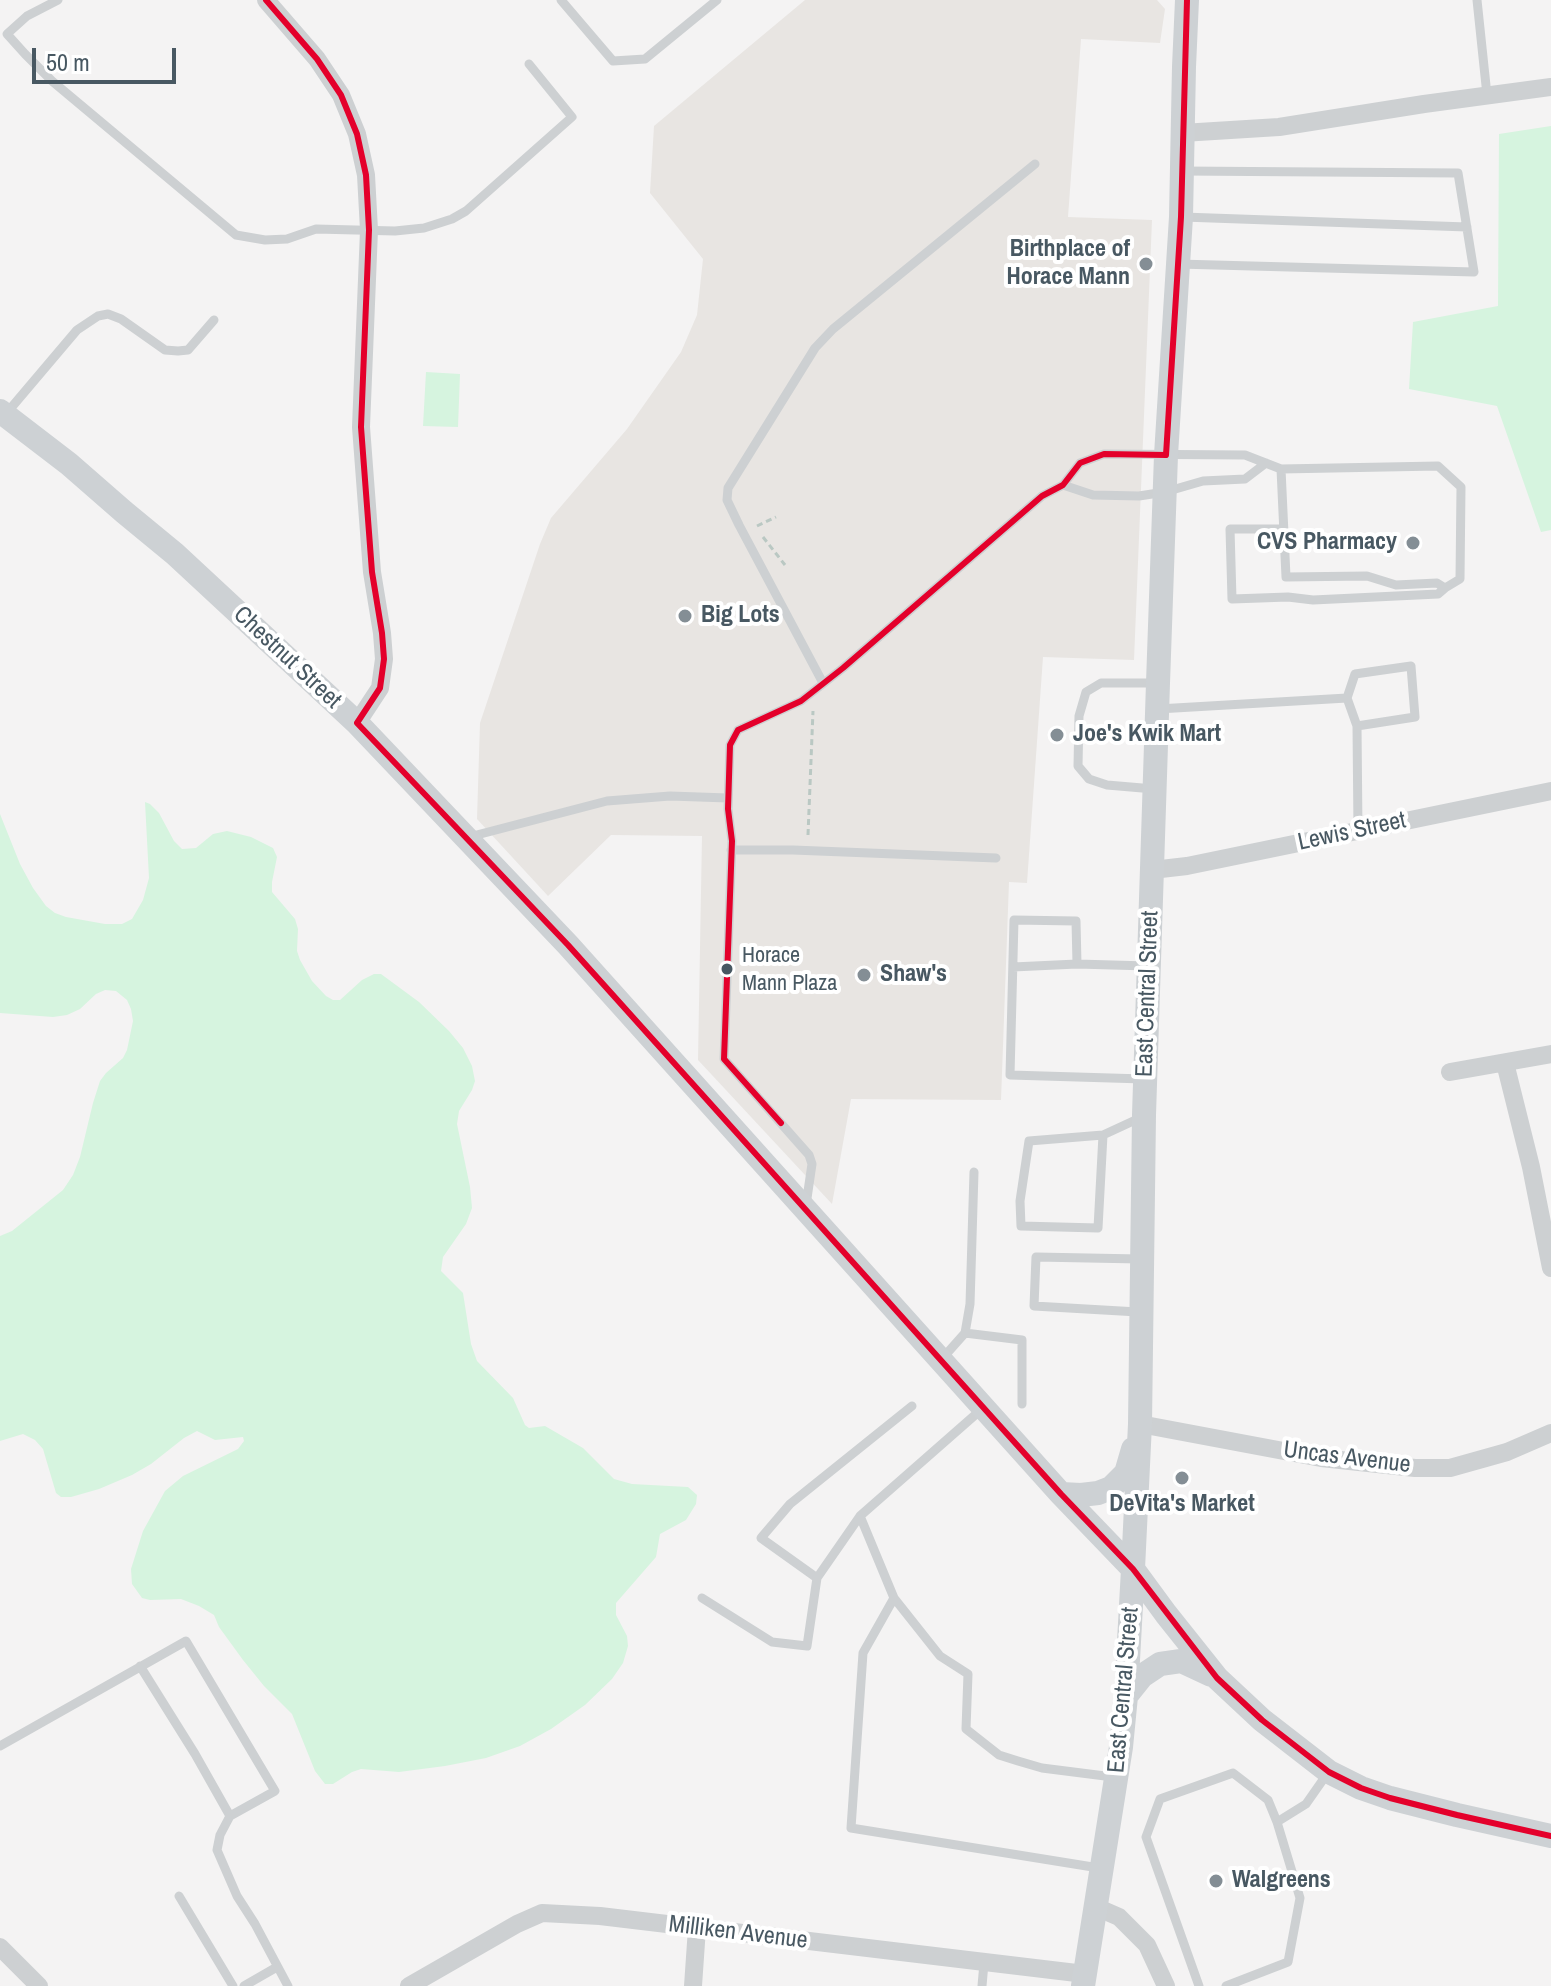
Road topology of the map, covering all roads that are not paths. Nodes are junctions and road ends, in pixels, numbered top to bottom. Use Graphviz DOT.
graph roads {
  1 [pos="58,0"];
  2 [pos="266,0"];
  3 [pos="561,0"];
  4 [pos="717,0"];
  5 [pos="1187,0"];
  6 [pos="1477,0"];
  7 [pos="0,25"];
  8 [pos="7,34"];
  9 [pos="529,64"];
  10 [pos="1551,87"];
  11 [pos="1487,95"];
  12 [pos="1182,133"];
  13 [pos="1035,164"];
  14 [pos="1182,171"];
  15 [pos="1181,217"];
  16 [pos="1467,227"];
  17 [pos="369,230"];
  18 [pos="1178,264"];
  19 [pos="214,320"];
  20 [pos="3,413"];
  21 [pos="1166,455"];
  22 [pos="1266,463"];
  23 [pos="1281,469"];
  24 [pos="1063,485"];
  25 [pos="1165,492"];
  26 [pos="1284,529"];
  27 [pos="1286,577"];
  28 [pos="1445,588"];
  29 [pos="1288,597"];
  30 [pos="823,683"];
  31 [pos="1158,683"];
  32 [pos="1347,698"];
  33 [pos="1157,709"];
  34 [pos="357,723"];
  35 [pos="1357,726"];
  36 [pos="1155,789"];
  37 [pos="1551,791"];
  38 [pos="728,798"];
  39 [pos="1358,831"];
  40 [pos="466,838"];
  41 [pos="731,850"];
  42 [pos="996,858"];
  43 [pos="1152,870"];
  44 [pos="1077,964"];
  45 [pos="1148,966"];
  46 [pos="1013,967"];
  47 [pos="1551,1054"];
  48 [pos="1505,1063"];
  49 [pos="1450,1072"];
  50 [pos="1145,1079"];
  51 [pos="1144,1115"];
  52 [pos="1103,1135"];
  53 [pos="974,1172"];
  54 [pos="805,1209"];
  55 [pos="1142,1259"];
  56 [pos="1551,1268"];
  57 [pos="1142,1312"];
  58 [pos="965,1333"];
  59 [pos="941,1360"];
  60 [pos="1022,1404"];
  61 [pos="912,1406"];
  62 [pos="984,1407"];
  63 [pos="1140,1424"];
  64 [pos="1551,1433"];
  65 [pos="1061,1494"];
  66 [pos="860,1516"];
  67 [pos="1133,1569"];
  68 [pos="817,1578"];
  69 [pos="702,1598"];
  70 [pos="894,1598"];
  71 [pos="140,1666"];
  72 [pos="1217,1678"];
  73 [pos="1126,1696"];
  74 [pos="0,1746"];
  75 [pos="1329,1772"];
  76 [pos="1117,1777"];
  77 [pos="230,1816"];
  78 [pos="1277,1822"];
  79 [pos="1551,1836"];
  80 [pos="1102,1868"];
  81 [pos="179,1896"];
  82 [pos="1096,1907"];
  83 [pos="697,1928"];
  84 [pos="0,1947"];
  85 [pos="984,1963"];
  86 [pos="277,1967"];
  87 [pos="1084,1980"];
  88 [pos="39,1986"];
  89 [pos="233,1986"];
  90 [pos="244,1986"];
  91 [pos="288,1986"];
  92 [pos="409,1986"];
  93 [pos="693,1986"];
  94 [pos="982,1986"];
  95 [pos="1166,1986"];
  96 [pos="1199,1986"];
  97 [pos="1226,1986"];
  1 -- 8 [label="lane"];
  2 -- 17 [label="street"];
  3 -- 4 [label="lane"];
  5 -- 12 [label="main road, East Central Street"];
  6 -- 11 [label="lane"];
  7 -- 8 [label="lane"];
  8 -- 17 [label="lane"];
  9 -- 17 [label="lane"];
  10 -- 11 [label="street"];
  11 -- 12 [label="street"];
  12 -- 14 [label="main road, East Central Street"];
  13 -- 30 [label="lane"];
  14 -- 15 [label="main road, East Central Street"];
  14 -- 16 [label="lane"];
  15 -- 16 [label="lane"];
  15 -- 18 [label="main road, East Central Street"];
  16 -- 18 [label="lane"];
  17 -- 34 [label="street"];
  18 -- 21 [label="main road, East Central Street"];
  19 -- 20 [label="lane"];
  20 -- 34 [label="main road, Chestnut Street"];
  21 -- 22 [label="lane"];
  21 -- 24 [label="lane"];
  21 -- 25 [label="main road, East Central Street"];
  22 -- 23 [label="lane"];
  22 -- 25 [label="lane"];
  23 -- 26 [label="lane"];
  23 -- 28 [label="lane"];
  24 -- 25 [label="lane"];
  24 -- 30 [label="lane"];
  25 -- 31 [label="main road, East Central Street"];
  26 -- 27 [label="lane"];
  26 -- 29 [label="lane"];
  27 -- 28 [label="lane"];
  27 -- 29 [label="lane"];
  28 -- 29 [label="lane"];
  30 -- 38 [label="lane"];
  31 -- 33 [label="main road, East Central Street"];
  31 -- 36 [label="lane"];
  32 -- 33 [label="lane"];
  32 -- 35 [label="lane"];
  32 -- 35 [label="lane"];
  33 -- 36 [label="main road, East Central Street"];
  34 -- 40 [label="main road, Chestnut Street"];
  35 -- 39 [label="lane"];
  36 -- 43 [label="main road, East Central Street"];
  37 -- 39 [label="street, Lewis Street"];
  38 -- 40 [label="lane"];
  38 -- 41 [label="lane"];
  39 -- 43 [label="street, Lewis Street"];
  40 -- 54 [label="main road, Chestnut Street"];
  41 -- 42 [label="lane"];
  41 -- 54 [label="lane"];
  43 -- 45 [label="main road, East Central Street"];
  44 -- 45 [label="lane"];
  44 -- 46 [label="lane"];
  44 -- 46 [label="lane"];
  45 -- 50 [label="main road, East Central Street"];
  46 -- 50 [label="lane"];
  47 -- 48 [label="street"];
  48 -- 49 [label="street"];
  48 -- 56 [label="street"];
  50 -- 51 [label="main road, East Central Street"];
  51 -- 52 [label="lane"];
  51 -- 55 [label="main road, East Central Street"];
  52 -- 52 [label="lane"];
  53 -- 58 [label="lane"];
  54 -- 59 [label="main road, Chestnut Street"];
  55 -- 57 [label="main road, East Central Street"];
  55 -- 57 [label="lane"];
  57 -- 63 [label="main road, East Central Street"];
  58 -- 59 [label="lane"];
  58 -- 60 [label="lane"];
  59 -- 62 [label="main road, Chestnut Street"];
  61 -- 68 [label="lane"];
  62 -- 65 [label="main road, Chestnut Street"];
  62 -- 66 [label="lane"];
  63 -- 64 [label="street, Uncas Avenue"];
  63 -- 65 [label="main road"];
  63 -- 67 [label="main road, East Central Street"];
  65 -- 67 [label="main road, Chestnut Street"];
  66 -- 68 [label="lane"];
  66 -- 70 [label="lane"];
  67 -- 72 [label="main road, Chestnut Street"];
  67 -- 73 [label="main road, East Central Street"];
  68 -- 69 [label="lane"];
  70 -- 76 [label="lane"];
  70 -- 80 [label="lane"];
  71 -- 74 [label="lane"];
  71 -- 77 [label="lane"];
  71 -- 77 [label="lane"];
  72 -- 73 [label="main road"];
  72 -- 75 [label="main road"];
  73 -- 76 [label="main road, East Central Street"];
  75 -- 78 [label="lane"];
  75 -- 79 [label="main road"];
  76 -- 80 [label="main road, East Central Street"];
  77 -- 86 [label="lane"];
  78 -- 96 [label="lane"];
  78 -- 97 [label="lane"];
  80 -- 82 [label="main road, East Central Street"];
  81 -- 89 [label="lane"];
  82 -- 87 [label="main road, East Central Street"];
  82 -- 95 [label="street"];
  83 -- 85 [label="street, Milliken Avenue"];
  83 -- 92 [label="street, Milliken Avenue"];
  83 -- 93 [label="street"];
  84 -- 88 [label="street"];
  85 -- 87 [label="street, Milliken Avenue"];
  85 -- 94 [label="lane"];
  86 -- 90 [label="lane"];
  86 -- 91 [label="lane"];
}
